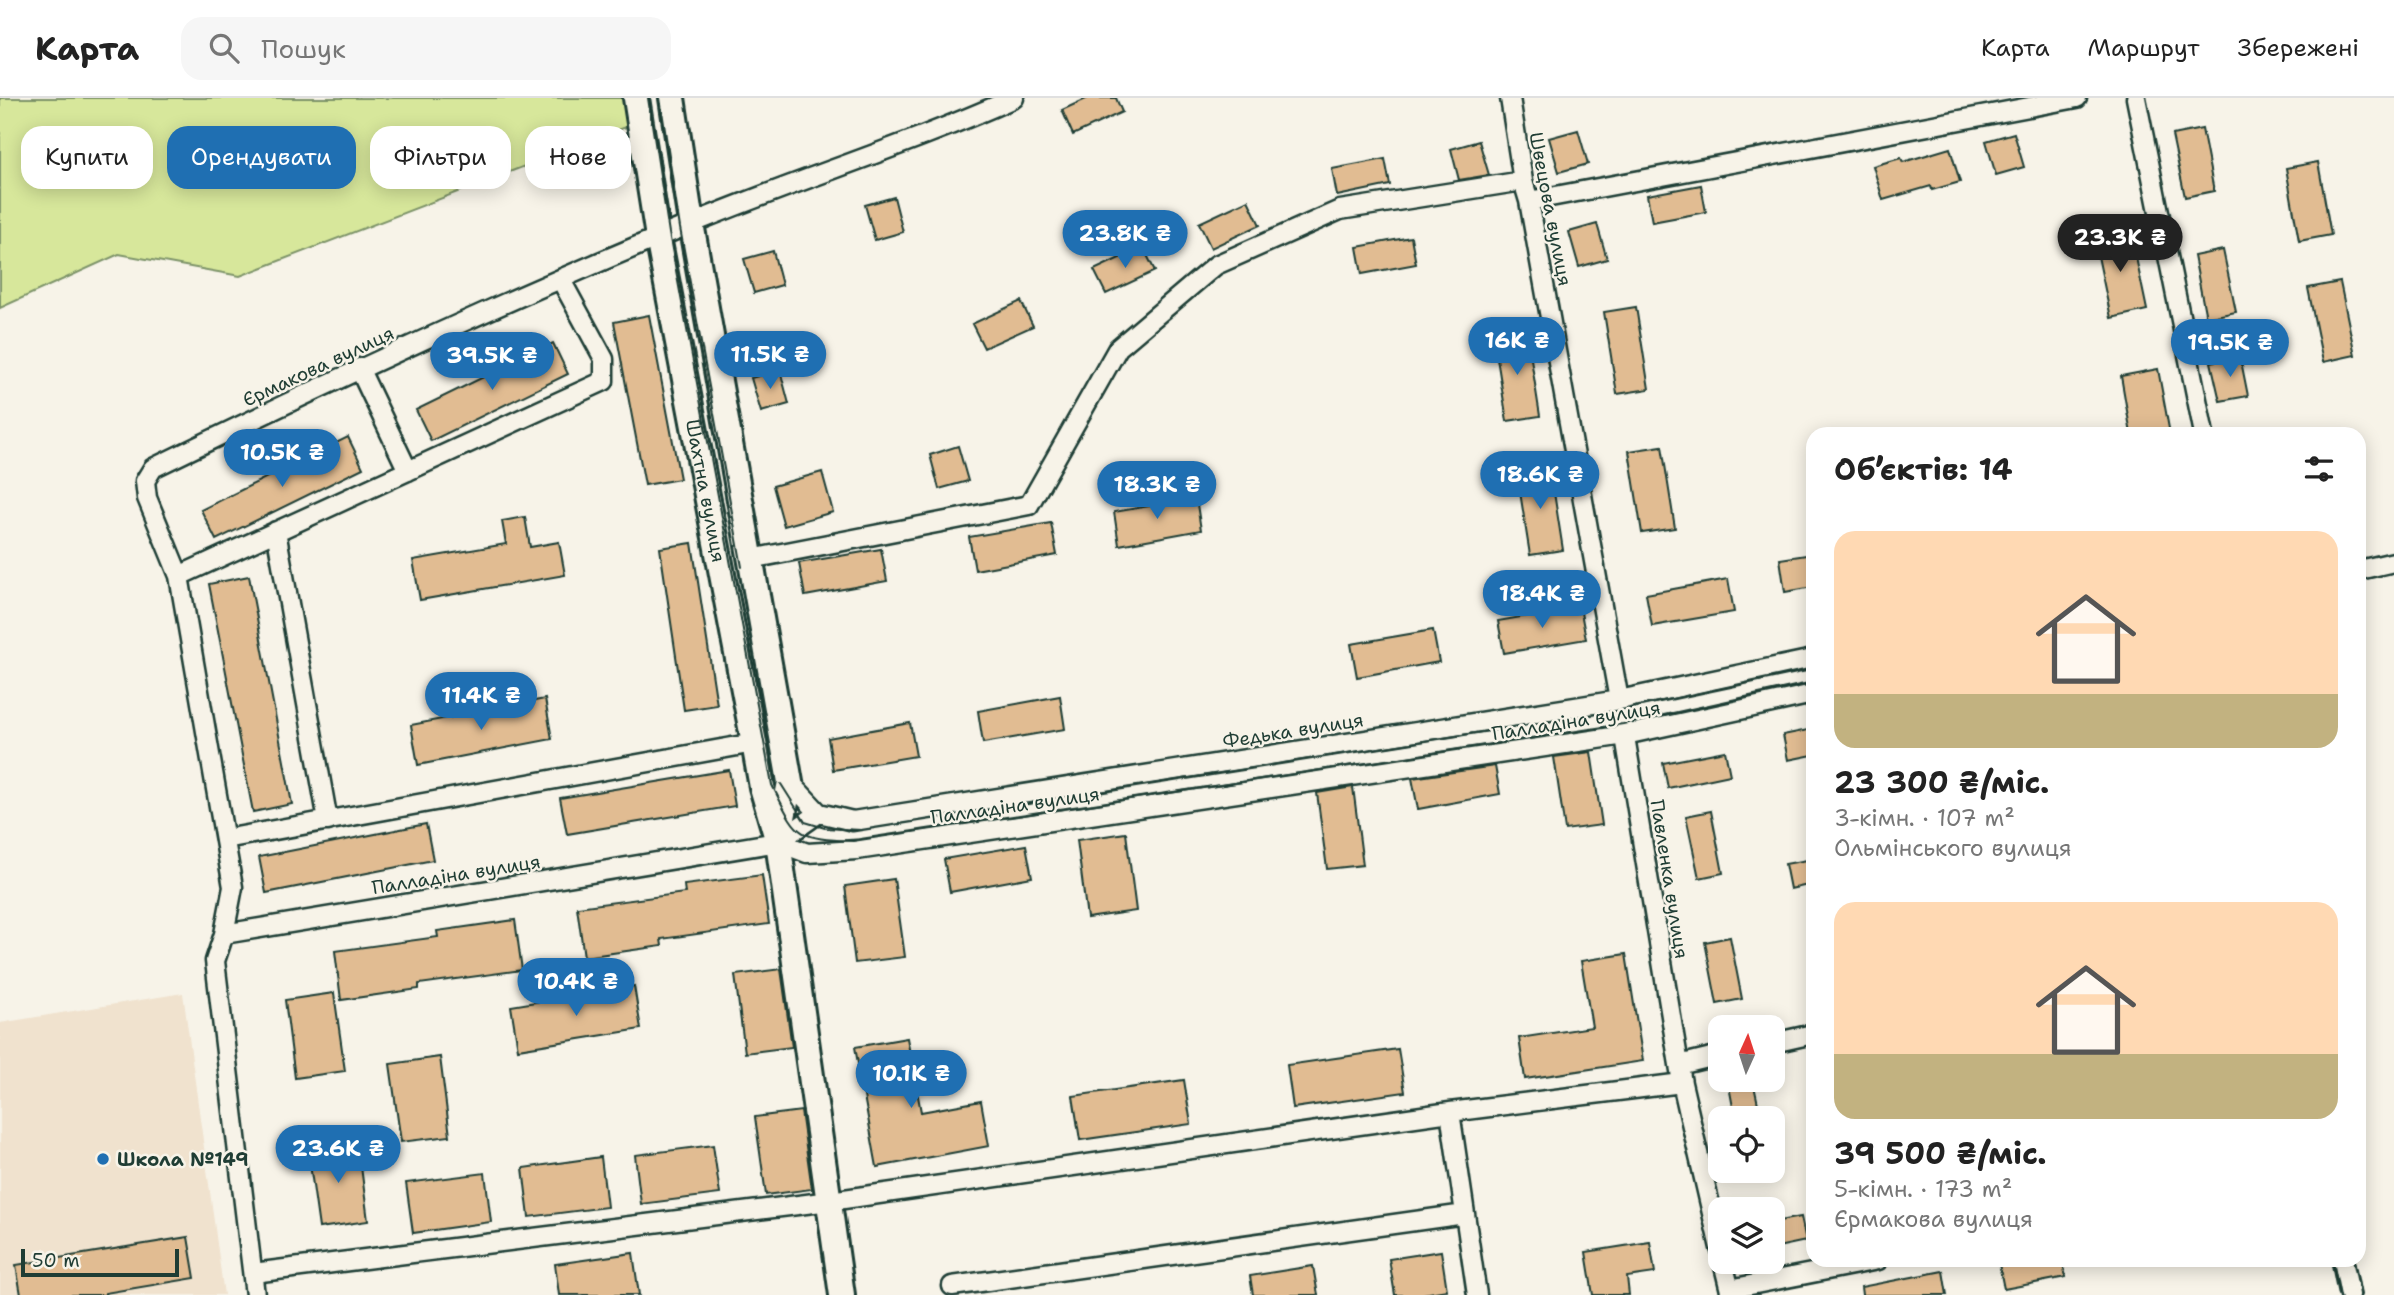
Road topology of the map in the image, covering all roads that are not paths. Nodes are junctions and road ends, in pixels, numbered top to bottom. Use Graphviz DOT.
graph roads {
  1 [pos="636,98"];
  2 [pos="671,98"];
  3 [pos="1014,98"];
  4 [pos="1510,98"];
  5 [pos="2077,98"];
  6 [pos="2136,98"];
  7 [pos="1523,181"];
  8 [pos="1529,201"];
  9 [pos="691,223"];
  10 [pos="658,237"];
  11 [pos="561,280"];
  12 [pos="359,368"];
  13 [pos="2203,427"];
  14 [pos="408,471"];
  15 [pos="276,531"];
  16 [pos="751,559"];
  17 [pos="2394,562"];
  18 [pos="2366,568"];
  19 [pos="179,576"];
  20 [pos="1806,660"];
  21 [pos="1806,696"];
  22 [pos="1619,700"];
  23 [pos="1625,735"];
  24 [pos="754,744"];
  25 [pos="790,782"];
  26 [pos="819,813"];
  27 [pos="328,821"];
  28 [pos="225,839"];
  29 [pos="778,842"];
  30 [pos="225,934"];
  31 [pos="1806,1036"];
  32 [pos="1785,1040"];
  33 [pos="1708,1061"];
  34 [pos="1680,1074"];
  35 [pos="1450,1112"];
  36 [pos="1708,1197"];
  37 [pos="830,1200"];
  38 [pos="1465,1214"];
  39 [pos="1846,1267"];
  40 [pos="2344,1267"];
  41 [pos="253,1273"];
  42 [pos="1726,1274"];
  43 [pos="952,1286"];
  44 [pos="1730,1292"];
  45 [pos="255,1295"];
  46 [pos="842,1295"];
  47 [pos="1477,1295"];
  48 [pos="2350,1295"];
  1 -- 10 [label="main road, Шахтна вулиця"];
  2 -- 9 [label="main road, Шахтна вулиця"];
  3 -- 9 [label="street, Єрмакова вулиця"];
  4 -- 7 [label="street, Швецова вулиця"];
  5 -- 8 [label="street"];
  6 -- 13 [label="street"];
  7 -- 8 [label="street, Швецова вулиця"];
  7 -- 16 [label="street"];
  8 -- 22 [label="street, Швецова вулиця"];
  9 -- 10 [label="street, Єрмакова вулиця"];
  9 -- 16 [label="main road, Шахтна вулиця"];
  10 -- 11 [label="street, Єрмакова вулиця"];
  10 -- 24 [label="main road, Шахтна вулиця"];
  11 -- 12 [label="street, Єрмакова вулиця"];
  11 -- 14 [label="street"];
  12 -- 14 [label="street"];
  12 -- 19 [label="street, Єрмакова вулиця"];
  14 -- 15 [label="street"];
  15 -- 19 [label="street"];
  15 -- 27 [label="street"];
  16 -- 25 [label="main road, Шахтна вулиця"];
  17 -- 18 [label="street"];
  19 -- 28 [label="street, Єрмакова вулиця"];
  20 -- 22 [label="street, Федька вулиця"];
  21 -- 23 [label="street, Палладіна вулиця"];
  22 -- 23 [label="street, Павленка вулиця"];
  22 -- 26 [label="street, Федька вулиця"];
  23 -- 29 [label="street, Палладіна вулиця"];
  23 -- 34 [label="street, Павленка вулиця"];
  24 -- 27 [label="street"];
  24 -- 29 [label="main road, Шахтна вулиця"];
  25 -- 26 [label="street"];
  25 -- 29 [label="main road, Шахтна вулиця"];
  26 -- 29 [label="street"];
  27 -- 28 [label="street"];
  28 -- 30 [label="street, Єрмакова вулиця"];
  29 -- 30 [label="street, Палладіна вулиця"];
  29 -- 37 [label="main road, Шахтна вулиця"];
  30 -- 41 [label="street, Єрмакова вулиця"];
  31 -- 32 [label="street"];
  33 -- 34 [label="street"];
  34 -- 35 [label="street"];
  34 -- 36 [label="street, Павленка вулиця"];
  35 -- 37 [label="street"];
  35 -- 38 [label="street"];
  37 -- 41 [label="street"];
  37 -- 46 [label="main road, Шахтна вулиця"];
  38 -- 43 [label="street"];
  38 -- 47 [label="street"];
  39 -- 44 [label="street"];
  40 -- 48 [label="street"];
  41 -- 45 [label="street, Єрмакова вулиця"];
  42 -- 44 [label="street"];
}
